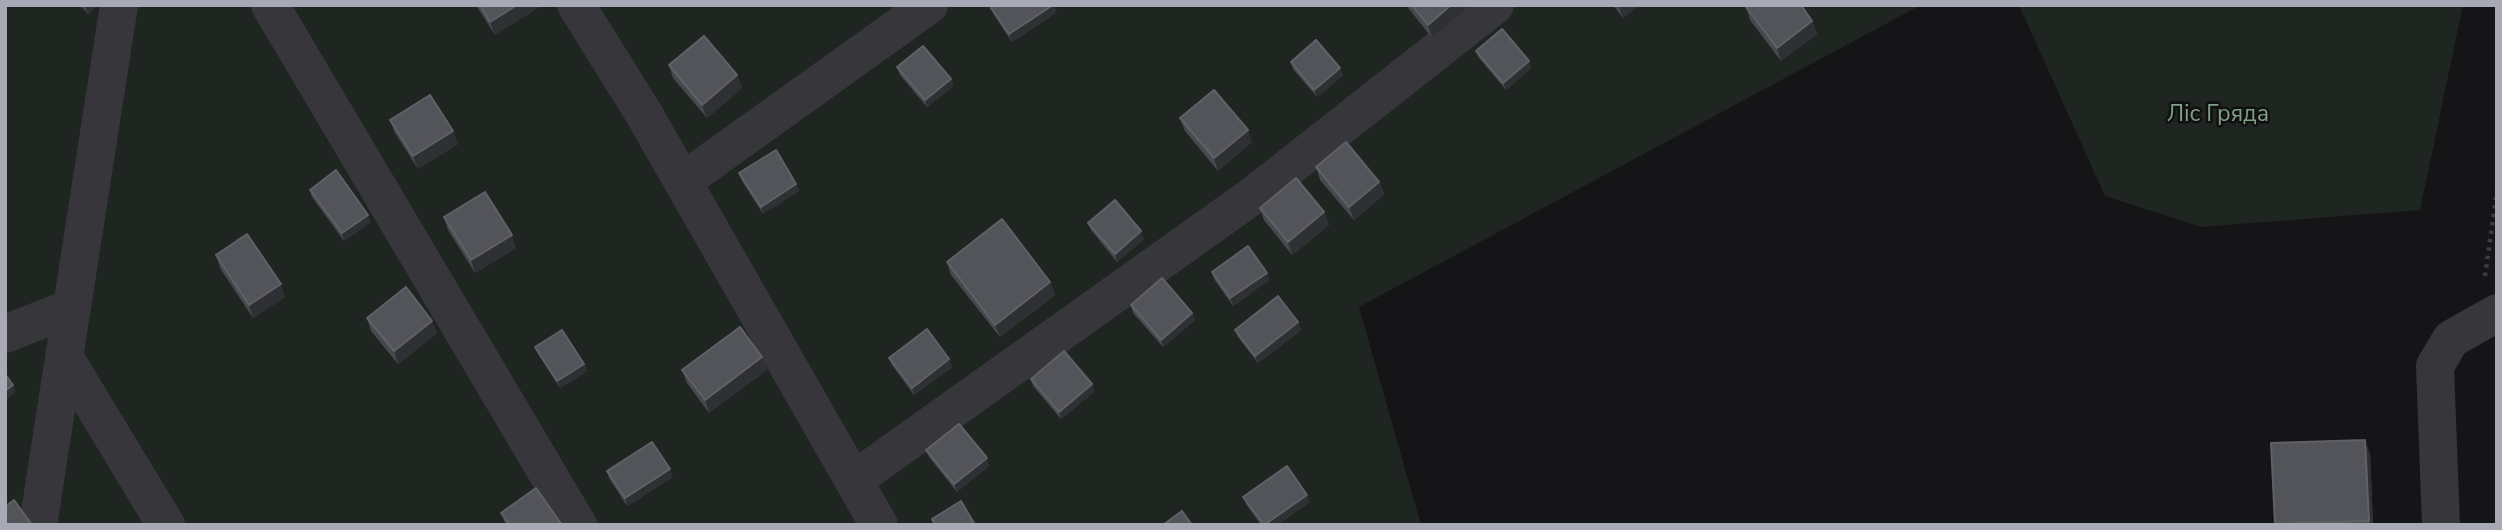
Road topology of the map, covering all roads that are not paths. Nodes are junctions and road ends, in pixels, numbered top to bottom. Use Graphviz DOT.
graph roads {
  1 [pos="119,5"];
  2 [pos="271,5"];
  3 [pos="576,5"];
  4 [pos="929,5"];
  5 [pos="1495,5"];
  6 [pos="683,181"];
  7 [pos="71,307"];
  8 [pos="2487,318"];
  9 [pos="5,334"];
  10 [pos="65,358"];
  11 [pos="854,480"];
  12 [pos="38,525"];
  13 [pos="166,525"];
  14 [pos="579,525"];
  15 [pos="879,525"];
  16 [pos="2441,525"];
  1 -- 7 [label="street"];
  2 -- 14 [label="street"];
  3 -- 6 [label="street"];
  4 -- 6 [label="street"];
  5 -- 11 [label="street"];
  6 -- 11 [label="street"];
  7 -- 9 [label="street"];
  7 -- 10 [label="street"];
  8 -- 16 [label="street"];
  10 -- 12 [label="street"];
  10 -- 13 [label="street"];
  11 -- 15 [label="street"];
}
